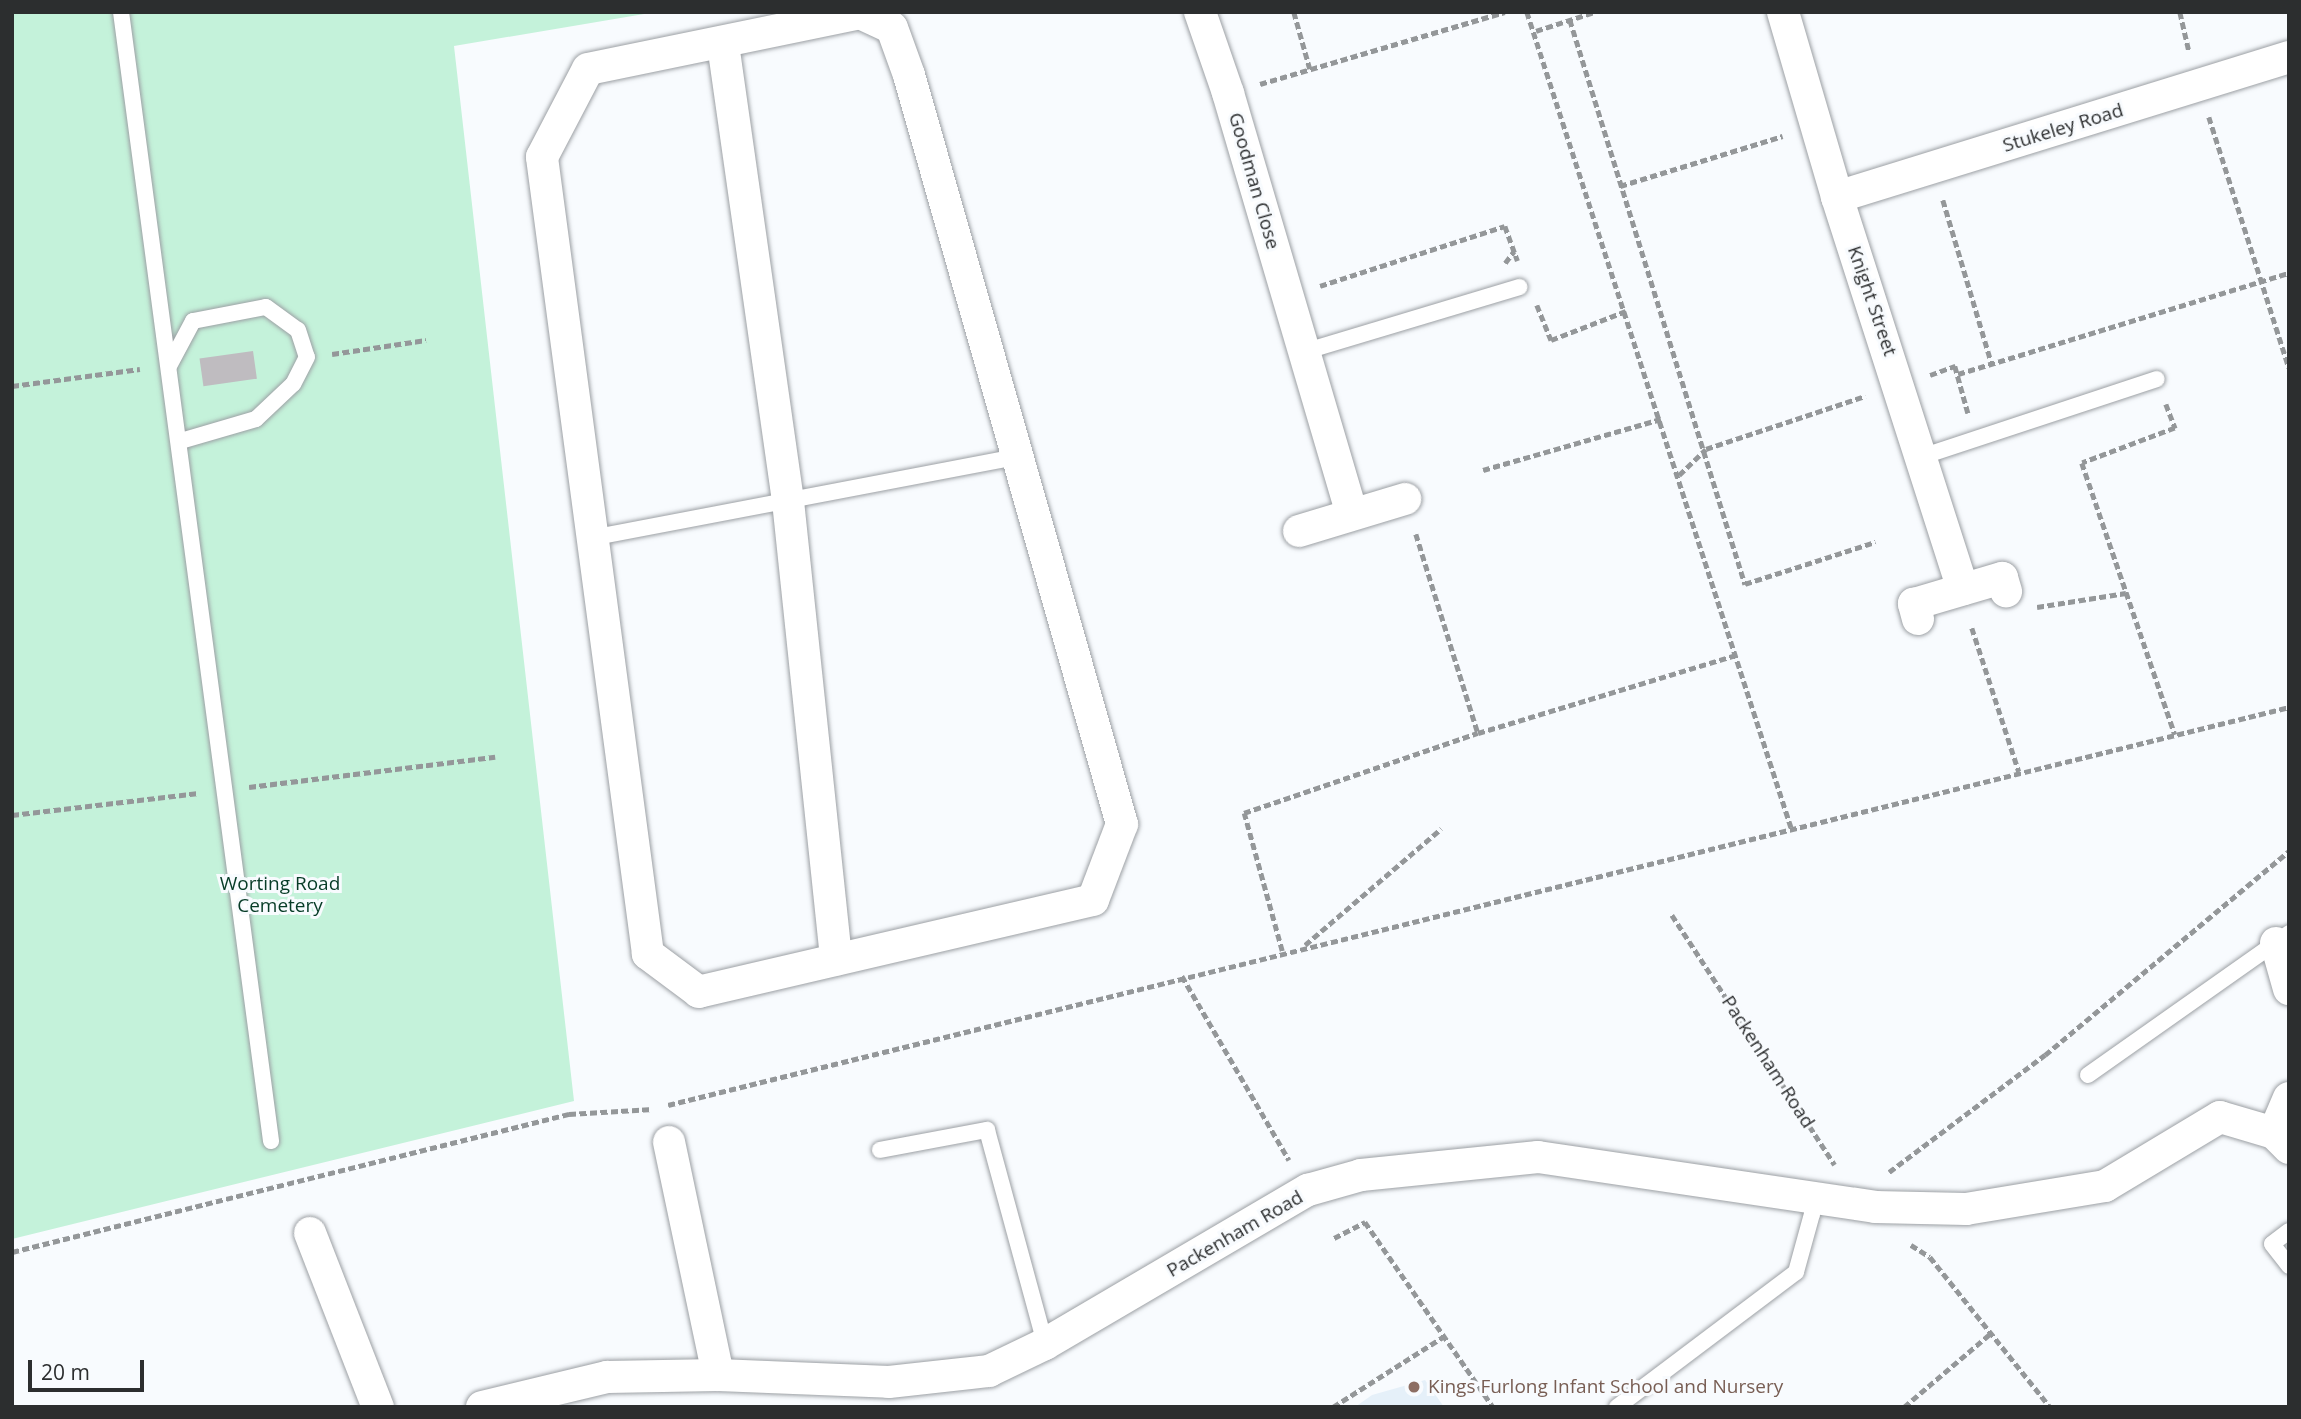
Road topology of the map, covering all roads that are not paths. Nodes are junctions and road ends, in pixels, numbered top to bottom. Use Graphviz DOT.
graph roads {
  1 [pos="121,12"];
  2 [pos="1200,12"];
  3 [pos="1783,12"];
  4 [pos="896,20"];
  5 [pos="723,44"];
  6 [pos="2289,57"];
  7 [pos="1837,197"];
  8 [pos="1519,287"];
  9 [pos="1304,352"];
  10 [pos="169,366"];
  11 [pos="2157,379"];
  12 [pos="181,441"];
  13 [pos="1924,456"];
  14 [pos="1015,457"];
  15 [pos="1405,499"];
  16 [pos="788,501"];
  17 [pos="1352,514"];
  18 [pos="1299,531"];
  19 [pos="591,538"];
  20 [pos="1964,589"];
  21 [pos="2007,591"];
  22 [pos="1918,618"];
  23 [pos="2282,938"];
  24 [pos="836,959"];
  25 [pos="2289,989"];
  26 [pos="2088,1074"];
  27 [pos="2289,1098"];
  28 [pos="271,1140"];
  29 [pos="2281,1141"];
  30 [pos="669,1142"];
  31 [pos="880,1150"];
  32 [pos="1813,1196"];
  33 [pos="2289,1231"];
  34 [pos="310,1233"];
  35 [pos="2289,1266"];
  36 [pos="1045,1344"];
  37 [pos="718,1375"];
  38 [pos="378,1407"];
  39 [pos="482,1407"];
  40 [pos="1617,1407"];
  1 -- 10 [label="lane"];
  2 -- 9 [label="street, Goodman Close"];
  3 -- 7 [label="street, Knight Street"];
  4 -- 5 [label="street"];
  4 -- 14 [label="street"];
  5 -- 16 [label="street"];
  5 -- 19 [label="street"];
  6 -- 7 [label="street, Stukeley Road"];
  7 -- 13 [label="street, Knight Street"];
  8 -- 9 [label="lane"];
  9 -- 17 [label="street, Goodman Close"];
  10 -- 12 [label="lane"];
  10 -- 12 [label="lane"];
  11 -- 13 [label="lane"];
  12 -- 28 [label="lane"];
  13 -- 20 [label="street, Knight Street"];
  14 -- 16 [label="lane"];
  14 -- 24 [label="street"];
  15 -- 17 [label="street"];
  16 -- 19 [label="lane"];
  16 -- 24 [label="street"];
  17 -- 18 [label="street"];
  19 -- 24 [label="street"];
  20 -- 21 [label="street"];
  20 -- 22 [label="street"];
  23 -- 25 [label="street"];
  23 -- 26 [label="lane"];
  27 -- 29 [label="street, Packenham Road"];
  29 -- 32 [label="street, Packenham Road"];
  30 -- 37 [label="street"];
  31 -- 36 [label="lane"];
  32 -- 36 [label="street, Packenham Road"];
  32 -- 40 [label="lane"];
  33 -- 35 [label="lane"];
  34 -- 38 [label="street"];
  36 -- 37 [label="street, Packenham Road"];
  37 -- 39 [label="street, Packenham Road"];
}
